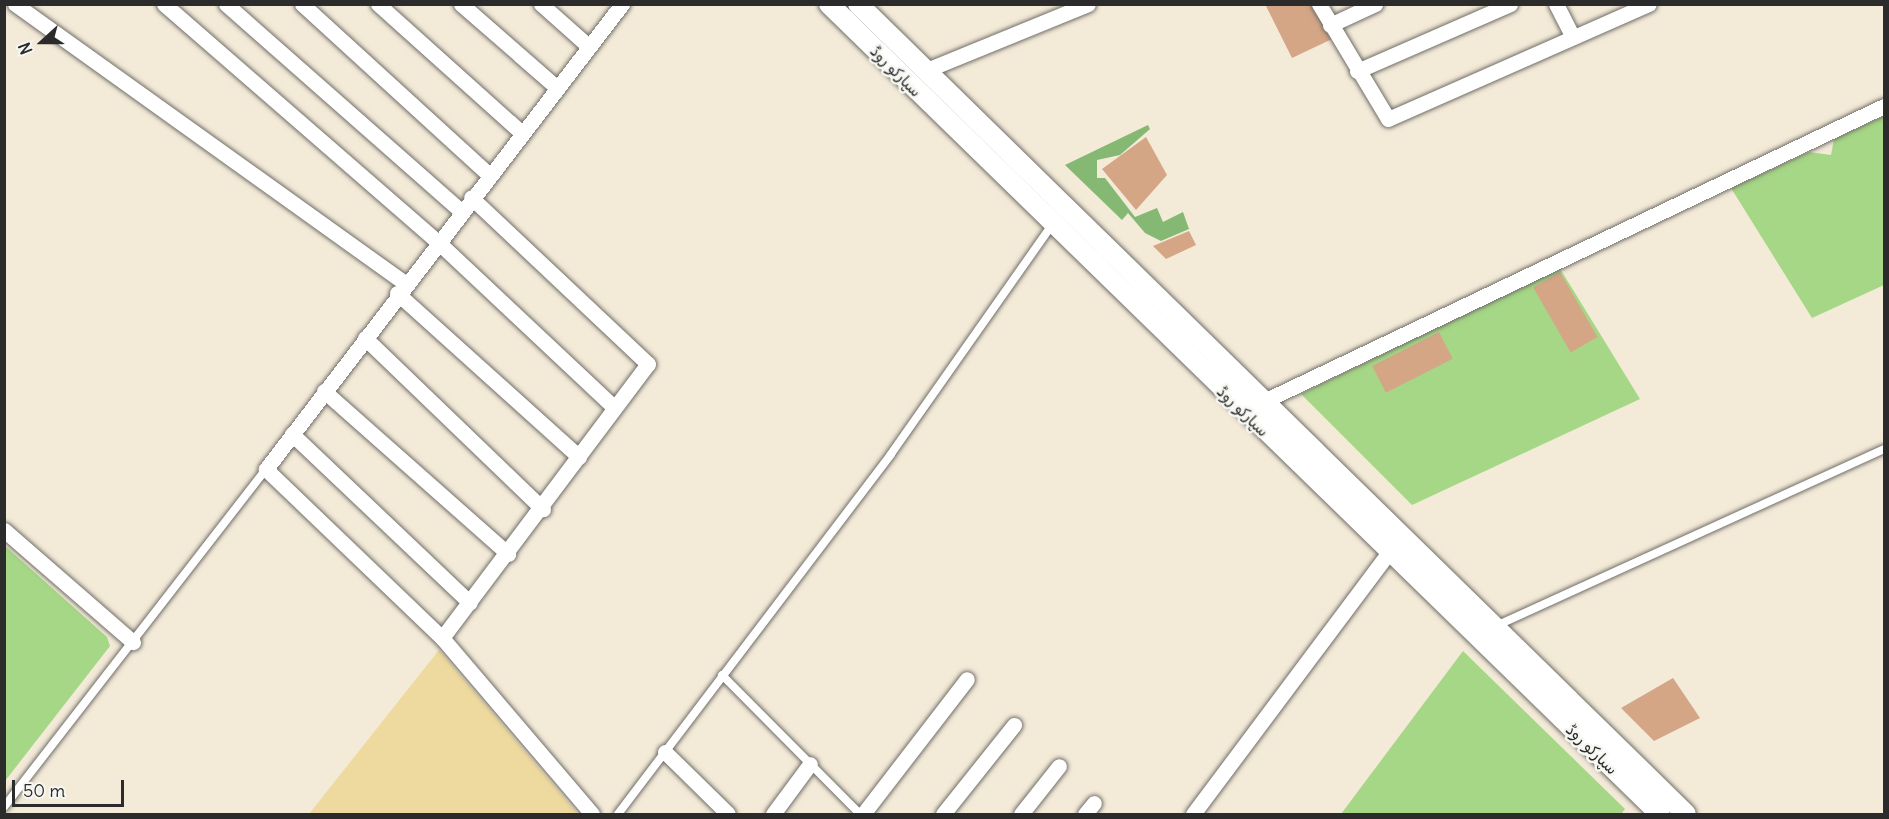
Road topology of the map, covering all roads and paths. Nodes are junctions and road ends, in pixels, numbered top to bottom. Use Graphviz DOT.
graph roads {
  1 [pos="15,4"];
  2 [pos="164,4"];
  3 [pos="226,4"];
  4 [pos="302,4"];
  5 [pos="378,4"];
  6 [pos="461,4"];
  7 [pos="541,4"];
  8 [pos="829,4"];
  9 [pos="858,4"];
  10 [pos="1088,4"];
  11 [pos="1319,4"];
  12 [pos="1375,4"];
  13 [pos="1510,4"];
  14 [pos="1556,4"];
  15 [pos="1648,4"];
  16 [pos="621,5"];
  17 [pos="1330,25"];
  18 [pos="1573,37"];
  19 [pos="586,44"];
  20 [pos="924,71"];
  21 [pos="1357,71"];
  22 [pos="556,87"];
  23 [pos="1884,106"];
  24 [pos="522,134"];
  25 [pos="489,175"];
  26 [pos="471,197"];
  27 [pos="1065,206"];
  28 [pos="461,212"];
  29 [pos="1052,225"];
  30 [pos="438,242"];
  31 [pos="401,288"];
  32 [pos="365,338"];
  33 [pos="324,391"];
  34 [pos="1264,401"];
  35 [pos="614,407"];
  36 [pos="292,434"];
  37 [pos="1884,449"];
  38 [pos="579,457"];
  39 [pos="266,470"];
  40 [pos="543,509"];
  41 [pos="4,530"];
  42 [pos="1389,552"];
  43 [pos="508,554"];
  44 [pos="470,603"];
  45 [pos="1495,627"];
  46 [pos="442,638"];
  47 [pos="132,642"];
  48 [pos="722,675"];
  49 [pos="967,679"];
  50 [pos="1014,725"];
  51 [pos="665,752"];
  52 [pos="810,764"];
  53 [pos="1059,766"];
  54 [pos="4,807"];
  55 [pos="591,814"];
  56 [pos="618,814"];
  57 [pos="728,814"];
  58 [pos="773,814"];
  59 [pos="861,814"];
  60 [pos="944,814"];
  61 [pos="1021,814"];
  62 [pos="1193,814"];
  63 [pos="1660,814"];
  64 [pos="1686,814"];
  1 -- 31 [label="street"];
  2 -- 30 [label="street"];
  3 -- 28 [label="street"];
  4 -- 25 [label="street"];
  5 -- 24 [label="street"];
  6 -- 22 [label="street"];
  7 -- 19 [label="street"];
  8 -- 29 [label="street, سپارکو روڈ"];
  9 -- 20 [label="street, سپارکو روڈ"];
  10 -- 20 [label="street"];
  11 -- 17 [label="street"];
  12 -- 17 [label="street"];
  13 -- 21 [label="street"];
  14 -- 18 [label="street"];
  15 -- 18 [label="street"];
  16 -- 19 [label="street"];
  17 -- 21 [label="street"];
  18 -- 21 [label="street"];
  19 -- 22 [label="street"];
  20 -- 27 [label="street, سپارکو روڈ"];
  22 -- 24 [label="street"];
  23 -- 34 [label="street"];
  24 -- 25 [label="street"];
  25 -- 26 [label="street"];
  26 -- 28 [label="street"];
  26 -- 35 [label="street"];
  27 -- 29 [label="lane"];
  27 -- 34 [label="street, سپارکو روڈ"];
  28 -- 30 [label="street"];
  29 -- 42 [label="street, سپارکو روڈ"];
  29 -- 48 [label="lane"];
  30 -- 31 [label="street"];
  30 -- 35 [label="street"];
  31 -- 32 [label="street"];
  31 -- 38 [label="street"];
  32 -- 33 [label="street"];
  32 -- 40 [label="street"];
  33 -- 36 [label="street"];
  33 -- 43 [label="street"];
  34 -- 45 [label="street, سپارکو روڈ"];
  35 -- 38 [label="street"];
  36 -- 39 [label="street"];
  36 -- 44 [label="street"];
  37 -- 45 [label="lane"];
  38 -- 40 [label="street"];
  39 -- 46 [label="street"];
  39 -- 47 [label="lane"];
  40 -- 43 [label="street"];
  41 -- 47 [label="street"];
  42 -- 62 [label="street"];
  42 -- 63 [label="street, سپارکو روڈ"];
  43 -- 44 [label="street"];
  44 -- 46 [label="street"];
  45 -- 64 [label="street, سپارکو روڈ"];
  46 -- 55 [label="street"];
  47 -- 54 [label="lane"];
  48 -- 51 [label="lane"];
  48 -- 52 [label="lane"];
  49 -- 59 [label="street"];
  50 -- 60 [label="street"];
  51 -- 56 [label="lane"];
  51 -- 57 [label="street"];
  52 -- 58 [label="street"];
  52 -- 59 [label="lane"];
  53 -- 61 [label="street"];
}
